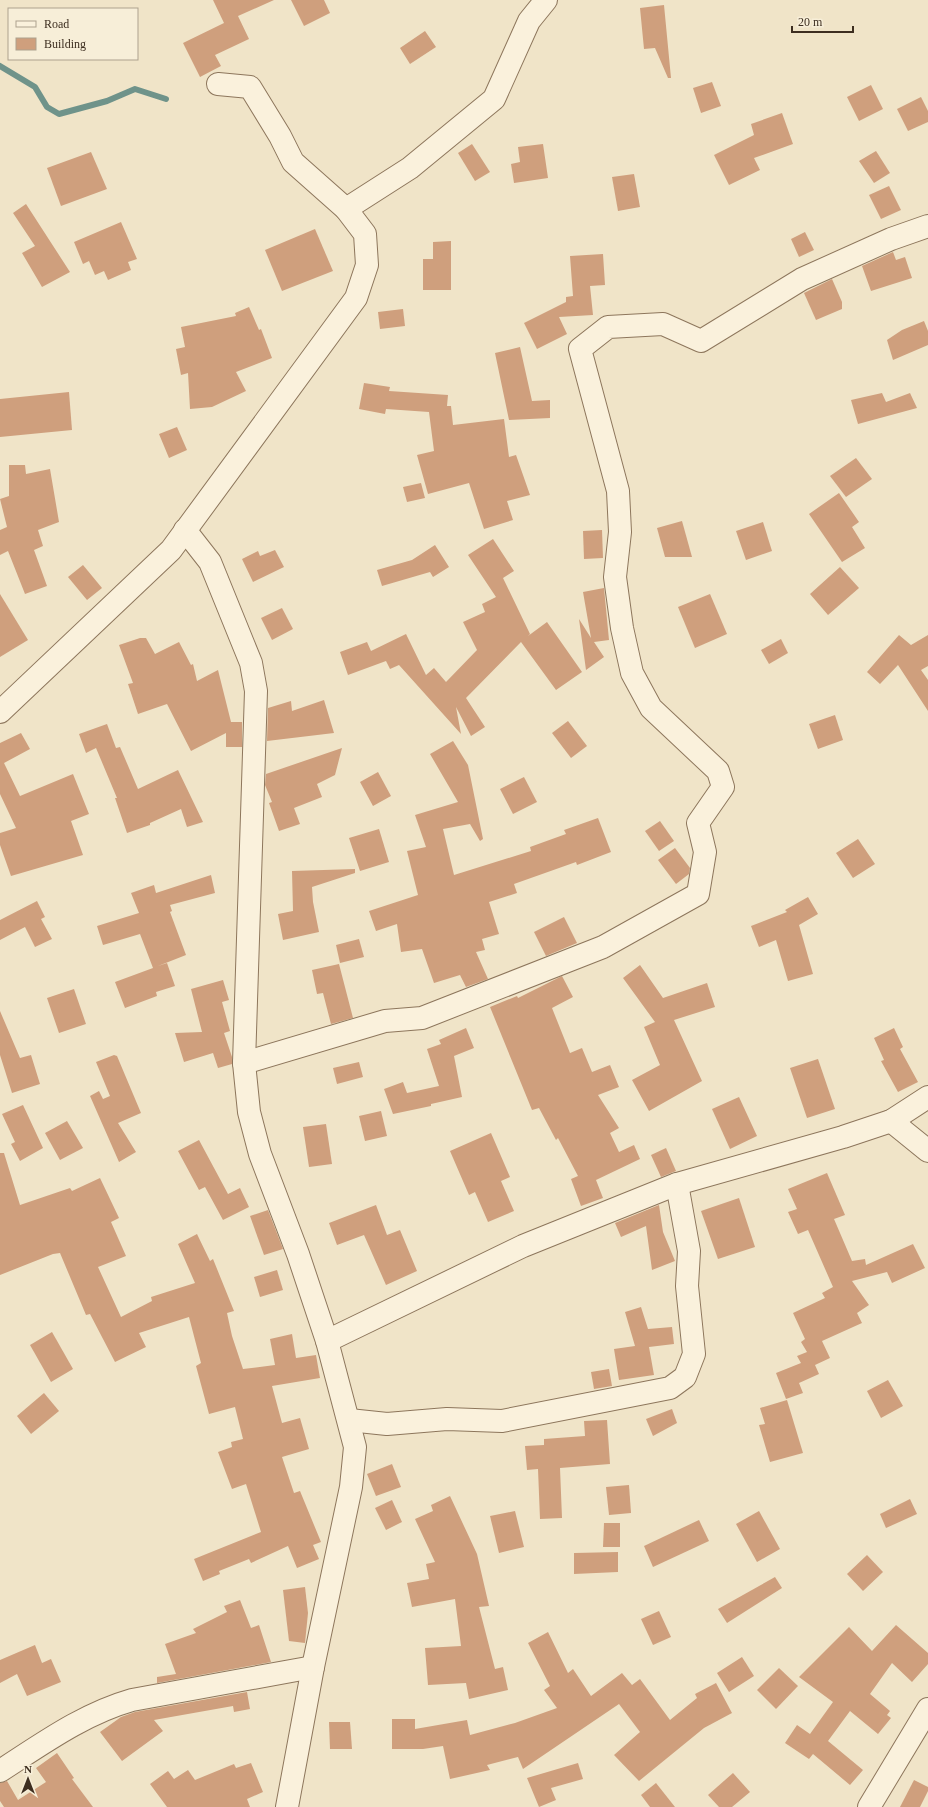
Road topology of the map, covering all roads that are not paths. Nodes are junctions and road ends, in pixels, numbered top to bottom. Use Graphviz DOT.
graph roads {
  1 [pos="546,0"];
  2 [pos="218,84"];
  3 [pos="346,209"];
  4 [pos="928,226"];
  5 [pos="185,530"];
  6 [pos="0,712"];
  7 [pos="244,1063"];
  8 [pos="928,1097"];
  9 [pos="891,1121"];
  10 [pos="928,1151"];
  11 [pos="677,1184"];
  12 [pos="327,1340"];
  13 [pos="349,1420"];
  14 [pos="313,1668"];
  15 [pos="928,1709"];
  16 [pos="0,1770"];
  17 [pos="287,1807"];
  18 [pos="869,1807"];
  1 -- 3 [label="street"];
  2 -- 3 [label="street"];
  3 -- 5 [label="street"];
  4 -- 7 [label="street"];
  5 -- 6 [label="street"];
  5 -- 7 [label="street"];
  7 -- 12 [label="street"];
  8 -- 9 [label="street"];
  9 -- 10 [label="street"];
  9 -- 11 [label="street"];
  11 -- 12 [label="street"];
  11 -- 13 [label="street"];
  12 -- 13 [label="street"];
  13 -- 14 [label="street"];
  14 -- 16 [label="street"];
  14 -- 17 [label="street"];
  15 -- 18 [label="street"];
}
